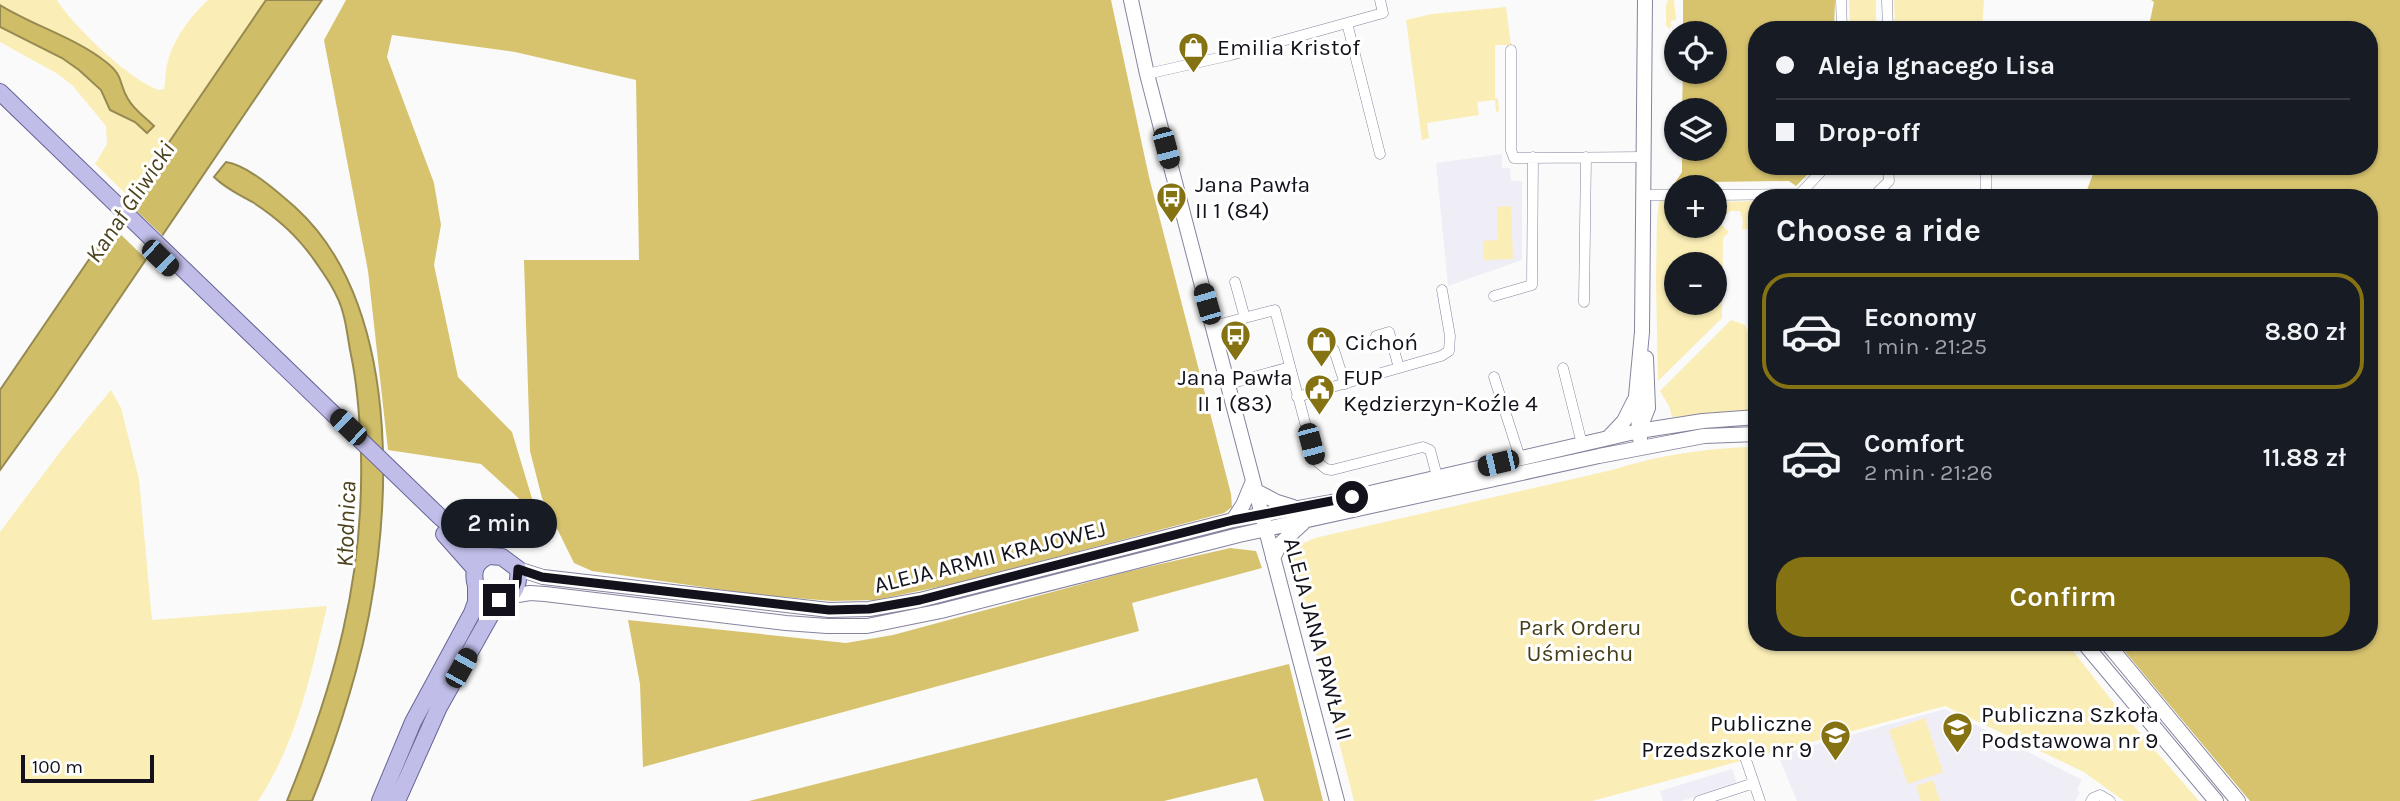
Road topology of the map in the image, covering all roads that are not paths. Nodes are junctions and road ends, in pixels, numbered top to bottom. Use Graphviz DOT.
graph roads {
  1 [pos="1131,0"];
  2 [pos="1380,0"];
  3 [pos="1645,0"];
  4 [pos="1841,0"];
  5 [pos="1887,0"];
  6 [pos="1842,21"];
  7 [pos="1888,21"];
  8 [pos="1347,23"];
  9 [pos="1511,50"];
  10 [pos="1147,74"];
  11 [pos="0,92"];
  12 [pos="0,104"];
  13 [pos="1380,154"];
  14 [pos="1586,157"];
  15 [pos="1645,157"];
  16 [pos="1533,158"];
  17 [pos="1818,175"];
  18 [pos="93,186"];
  19 [pos="1807,189"];
  20 [pos="1644,195"];
  21 [pos="1664,195"];
  22 [pos="1727,195"];
  23 [pos="1748,195"];
  24 [pos="1235,282"];
  25 [pos="1442,290"];
  26 [pos="1494,296"];
  27 [pos="1584,302"];
  28 [pos="1245,318"];
  29 [pos="1213,326"];
  30 [pos="1642,332"];
  31 [pos="1376,336"];
  32 [pos="1334,350"];
  33 [pos="1290,367"];
  34 [pos="1399,368"];
  35 [pos="1563,368"];
  36 [pos="1494,377"];
  37 [pos="1228,384"];
  38 [pos="1345,384"];
  39 [pos="1636,396"];
  40 [pos="1297,397"];
  41 [pos="1648,408"];
  42 [pos="1748,417"];
  43 [pos="1669,425"];
  44 [pos="1639,431"];
  45 [pos="1748,434"];
  46 [pos="1607,438"];
  47 [pos="1582,444"];
  48 [pos="1642,447"];
  49 [pos="1520,458"];
  50 [pos="1437,476"];
  51 [pos="1255,486"];
  52 [pos="415,499"];
  53 [pos="1262,514"];
  54 [pos="1300,515"];
  55 [pos="1233,520"];
  56 [pos="1266,530"];
  57 [pos="1239,535"];
  58 [pos="489,556"];
  59 [pos="1273,558"];
  60 [pos="475,569"];
  61 [pos="518,569"];
  62 [pos="476,586"];
  63 [pos="509,598"];
  64 [pos="2091,651"];
  65 [pos="2113,651"];
  66 [pos="1744,754"];
  67 [pos="1754,783"];
  68 [pos="1722,797"];
  69 [pos="380,801"];
  70 [pos="397,801"];
  71 [pos="1337,801"];
  72 [pos="1699,801"];
  73 [pos="1760,801"];
  74 [pos="2091,801"];
  75 [pos="2110,801"];
  76 [pos="2216,801"];
  77 [pos="2238,801"];
  1 -- 10 [label="main road, ALEJA JANA PAWŁA II"];
  2 -- 8 [label="street"];
  3 -- 15 [label="main road"];
  4 -- 6 [label="street"];
  5 -- 7 [label="street"];
  8 -- 10 [label="street"];
  8 -- 13 [label="street"];
  9 -- 16 [label="street"];
  10 -- 29 [label="main road, ALEJA JANA PAWŁA II"];
  11 -- 18 [label="main road"];
  12 -- 18 [label="main road"];
  14 -- 15 [label="street"];
  14 -- 16 [label="street"];
  14 -- 27 [label="street"];
  15 -- 20 [label="main road"];
  16 -- 26 [label="street"];
  17 -- 19 [label="street"];
  18 -- 52 [label="main road"];
  20 -- 21 [label="street"];
  20 -- 30 [label="main road"];
  22 -- 23 [label="street"];
  24 -- 28 [label="street"];
  25 -- 34 [label="street"];
  28 -- 29 [label="street"];
  28 -- 33 [label="street"];
  29 -- 37 [label="main road, ALEJA JANA PAWŁA II"];
  30 -- 39 [label="main road"];
  30 -- 41 [label="main road"];
  31 -- 34 [label="street"];
  32 -- 38 [label="street"];
  33 -- 37 [label="street"];
  33 -- 40 [label="street"];
  34 -- 38 [label="street"];
  35 -- 47 [label="street"];
  36 -- 49 [label="street"];
  37 -- 51 [label="main road, ALEJA JANA PAWŁA II"];
  38 -- 40 [label="street"];
  39 -- 44 [label="main road"];
  39 -- 46 [label="main road"];
  40 -- 50 [label="street"];
  41 -- 43 [label="main road"];
  41 -- 44 [label="main road"];
  42 -- 43 [label="main road"];
  43 -- 44 [label="main road"];
  44 -- 46 [label="main road"];
  44 -- 48 [label="main road"];
  45 -- 48 [label="main road"];
  46 -- 47 [label="main road"];
  47 -- 49 [label="main road"];
  48 -- 54 [label="main road"];
  49 -- 50 [label="main road"];
  50 -- 54 [label="main road"];
  51 -- 53 [label="main road, ALEJA JANA PAWŁA II"];
  51 -- 54 [label="main road"];
  51 -- 55 [label="main road"];
  52 -- 58 [label="main road"];
  52 -- 60 [label="main road"];
  53 -- 54 [label="main road, ALEJA ARMII KRAJOWEJ"];
  53 -- 55 [label="main road, ALEJA ARMII KRAJOWEJ"];
  53 -- 56 [label="main road, ALEJA JANA PAWŁA II"];
  54 -- 56 [label="main road, ALEJA ARMII KRAJOWEJ"];
  54 -- 59 [label="main road"];
  55 -- 61 [label="main road, ALEJA ARMII KRAJOWEJ"];
  56 -- 57 [label="main road, ALEJA ARMII KRAJOWEJ"];
  56 -- 59 [label="main road, ALEJA JANA PAWŁA II"];
  57 -- 59 [label="main road"];
  57 -- 63 [label="main road, ALEJA ARMII KRAJOWEJ"];
  58 -- 60 [label="main road"];
  58 -- 61 [label="main road"];
  59 -- 71 [label="main road, ALEJA JANA PAWŁA II"];
  60 -- 62 [label="main road"];
  61 -- 63 [label="main road"];
  62 -- 63 [label="main road"];
  62 -- 69 [label="main road"];
  63 -- 70 [label="main road"];
  64 -- 76 [label="main road"];
  65 -- 77 [label="main road"];
  66 -- 67 [label="street"];
  67 -- 68 [label="street"];
  67 -- 73 [label="street"];
  68 -- 72 [label="street"];
  74 -- 75 [label="street"];
}
